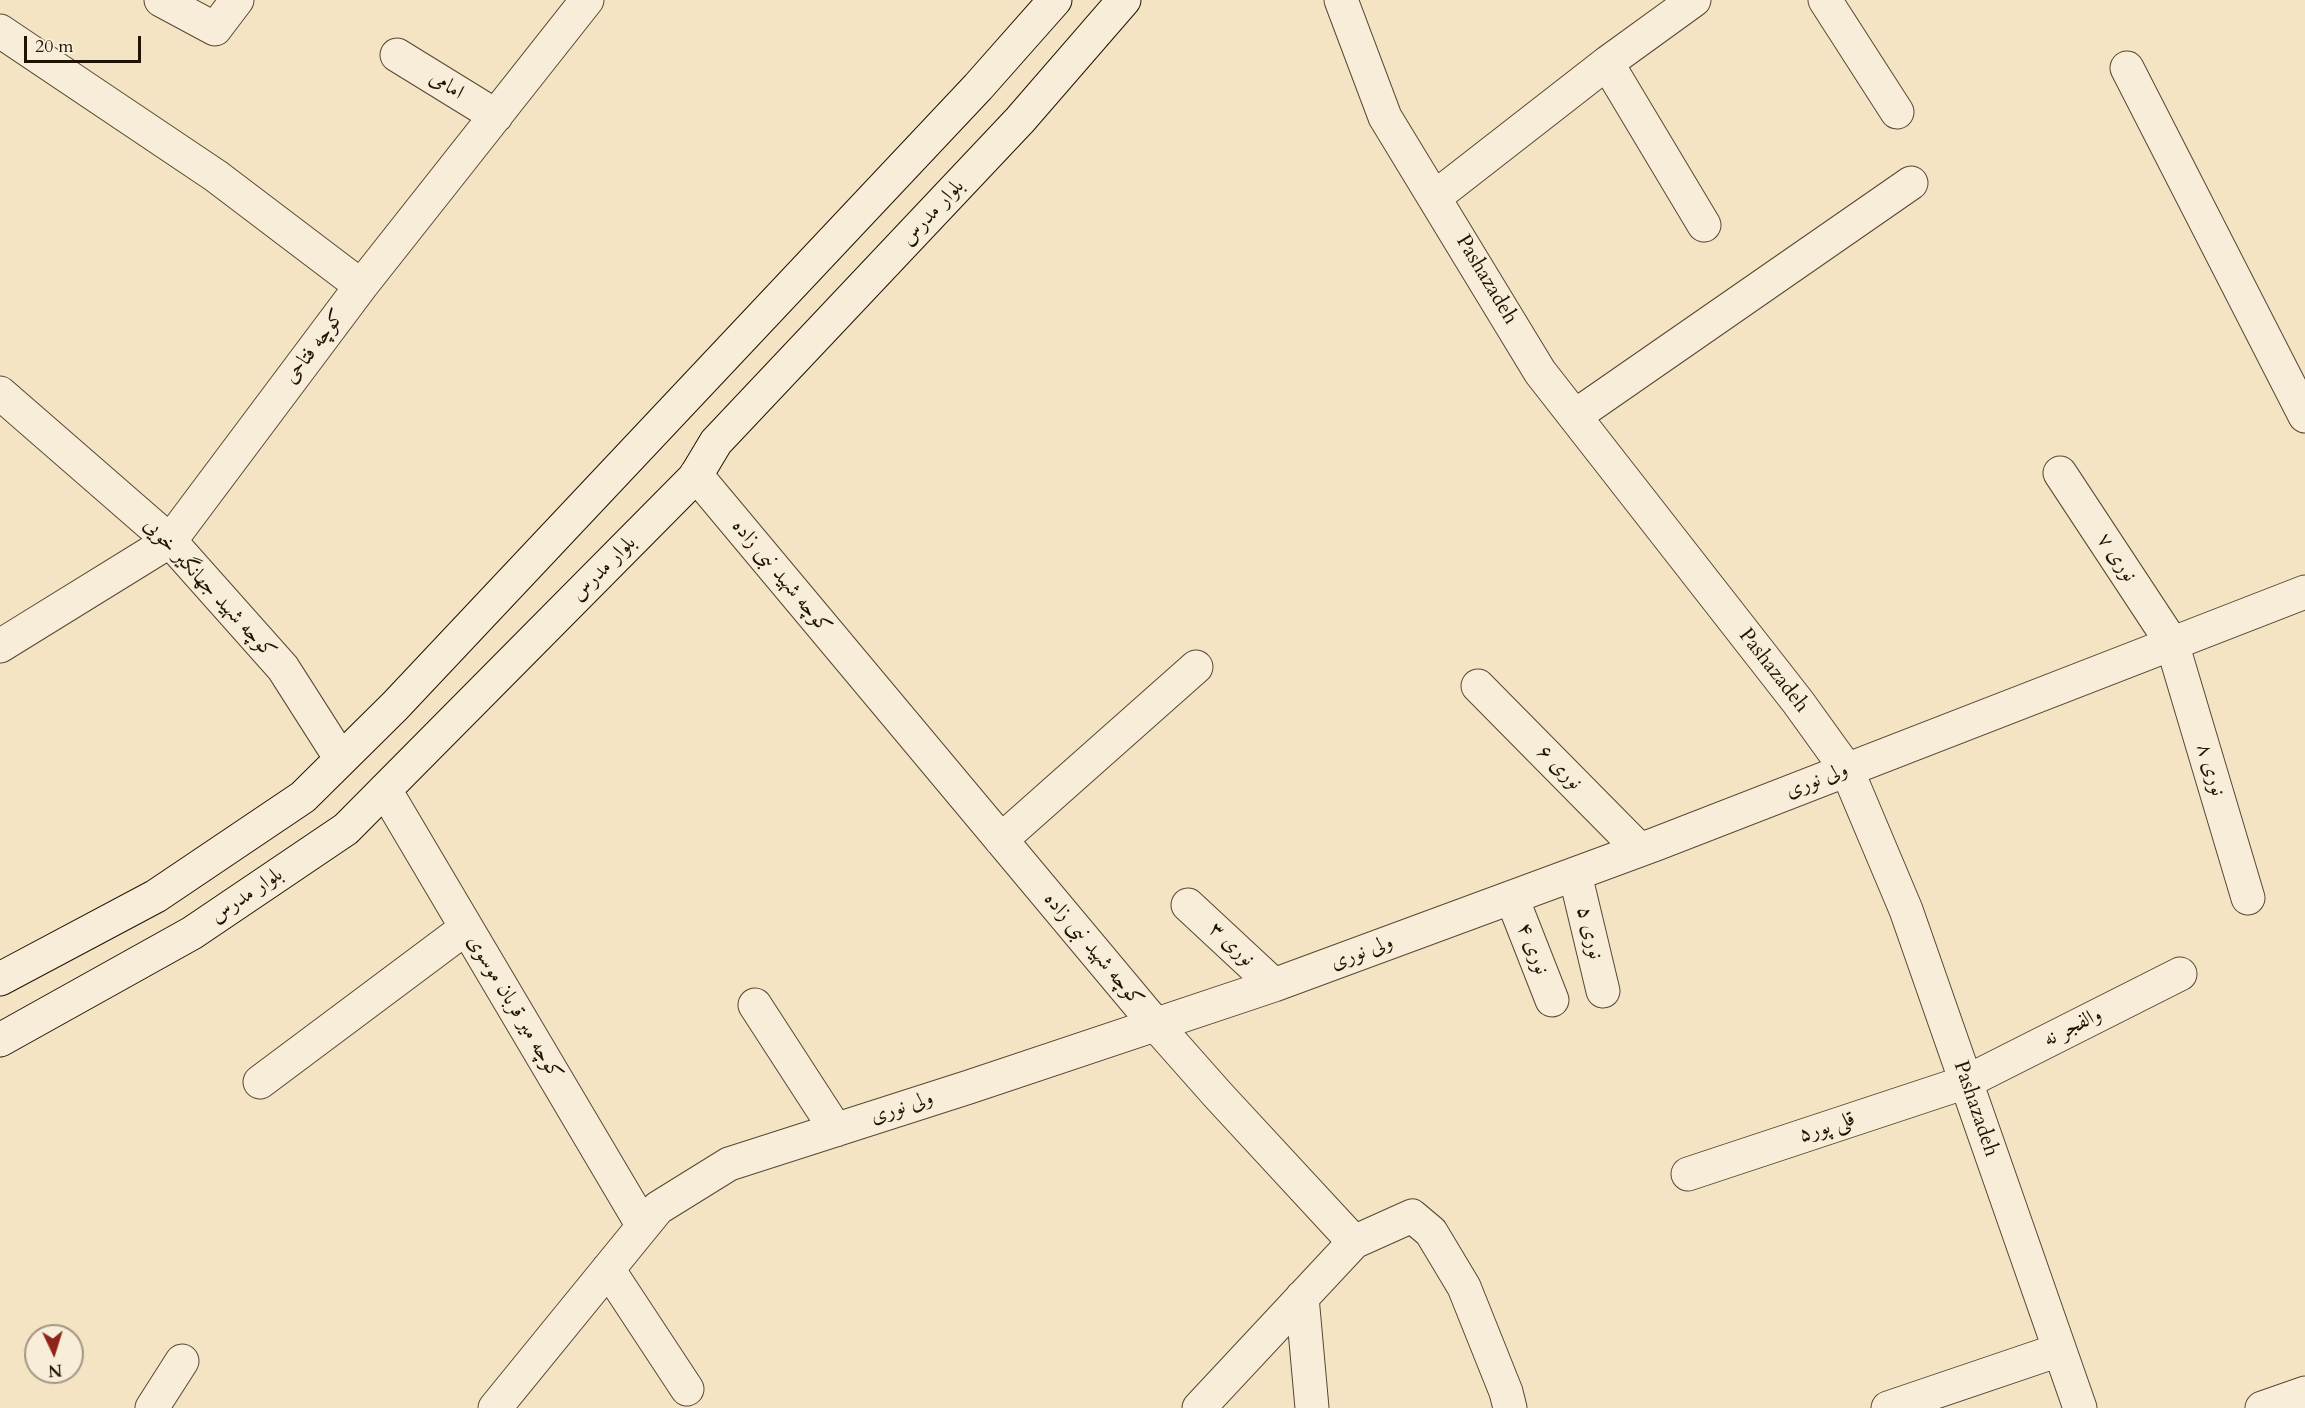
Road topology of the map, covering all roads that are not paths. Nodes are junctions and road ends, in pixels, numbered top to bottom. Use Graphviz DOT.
graph roads {
  1 [pos="161,0"];
  2 [pos="237,0"];
  3 [pos="588,0"];
  4 [pos="1055,0"];
  5 [pos="1124,0"];
  6 [pos="1341,0"];
  7 [pos="1694,0"];
  8 [pos="1825,0"];
  9 [pos="0,31"];
  10 [pos="397,55"];
  11 [pos="1607,63"];
  12 [pos="2127,68"];
  13 [pos="1897,112"];
  14 [pos="496,116"];
  15 [pos="1911,183"];
  16 [pos="1436,197"];
  17 [pos="1704,225"];
  18 [pos="361,286"];
  19 [pos="0,393"];
  20 [pos="1575,416"];
  21 [pos="2305,416"];
  22 [pos="2060,473"];
  23 [pos="696,475"];
  24 [pos="170,541"];
  25 [pos="2304,595"];
  26 [pos="2172,643"];
  27 [pos="0,646"];
  28 [pos="1197,667"];
  29 [pos="1478,686"];
  30 [pos="341,759"];
  31 [pos="1847,770"];
  32 [pos="385,790"];
  33 [pos="1001,840"];
  34 [pos="1640,850"];
  35 [pos="1575,874"];
  36 [pos="1512,897"];
  37 [pos="2248,898"];
  38 [pos="1188,905"];
  39 [pos="466,928"];
  40 [pos="2180,974"];
  41 [pos="0,979"];
  42 [pos="1274,985"];
  43 [pos="1603,991"];
  44 [pos="1552,1000"];
  45 [pos="755,1005"];
  46 [pos="1156,1025"];
  47 [pos="0,1040"];
  48 [pos="260,1082"];
  49 [pos="1966,1082"];
  50 [pos="837,1130"];
  51 [pos="1688,1174"];
  52 [pos="643,1226"];
  53 [pos="1354,1242"];
  54 [pos="608,1269"];
  55 [pos="1302,1298"];
  56 [pos="2059,1350"];
  57 [pos="182,1361"];
  58 [pos="687,1389"];
  59 [pos="2305,1393"];
  60 [pos="152,1408"];
  61 [pos="495,1408"];
  62 [pos="1199,1408"];
  63 [pos="1312,1408"];
  64 [pos="1510,1408"];
  65 [pos="1888,1408"];
  66 [pos="2080,1408"];
  67 [pos="2262,1408"];
  1 -- 2 [label="street"];
  3 -- 14 [label="street, کوچه فتاحی"];
  4 -- 30 [label="street"];
  5 -- 23 [label="street, بلوار مدرس"];
  6 -- 16 [label="street, Pashazadeh"];
  7 -- 11 [label="street"];
  8 -- 13 [label="street"];
  9 -- 18 [label="street"];
  10 -- 14 [label="street, امامی"];
  11 -- 16 [label="street"];
  11 -- 17 [label="street"];
  12 -- 21 [label="street"];
  14 -- 18 [label="street, کوچه فتاحی"];
  15 -- 20 [label="street"];
  16 -- 20 [label="street, Pashazadeh"];
  18 -- 24 [label="street, کوچه فتاحی"];
  19 -- 24 [label="street, کوچه شهید جهانگیر خویی"];
  20 -- 31 [label="street, Pashazadeh"];
  22 -- 26 [label="street, نوری ۷"];
  23 -- 32 [label="street, بلوار مدرس"];
  23 -- 33 [label="street, کوچه شهید نبی زاده"];
  24 -- 27 [label="street, کوچه فتاحی"];
  24 -- 30 [label="street, کوچه شهید جهانگیر خویی"];
  25 -- 26 [label="street, ولی نوری"];
  26 -- 31 [label="street, ولی نوری"];
  26 -- 37 [label="street, نوری ۸"];
  28 -- 33 [label="street"];
  29 -- 34 [label="street, نوری ۶"];
  30 -- 41 [label="street"];
  31 -- 34 [label="street, ولی نوری"];
  31 -- 49 [label="street, Pashazadeh"];
  32 -- 39 [label="street, کوچه میر قربان موسوی"];
  32 -- 47 [label="street, بلوار مدرس"];
  33 -- 46 [label="street, کوچه شهید نبی زاده"];
  34 -- 35 [label="street, ولی نوری"];
  35 -- 36 [label="street, ولی نوری"];
  35 -- 43 [label="street, نوری ۵"];
  36 -- 42 [label="street, ولی نوری"];
  36 -- 44 [label="street, نوری ۴"];
  38 -- 42 [label="street, نوری ۳"];
  39 -- 48 [label="street"];
  39 -- 52 [label="street, کوچه میر قربان موسوی"];
  40 -- 49 [label="street, والفجر نه"];
  42 -- 46 [label="street, ولی نوری"];
  45 -- 50 [label="street"];
  46 -- 50 [label="street, ولی نوری"];
  46 -- 53 [label="street, کوچه شهید نبی زاده"];
  49 -- 51 [label="street, قلی پور۵"];
  49 -- 56 [label="street, Pashazadeh"];
  50 -- 52 [label="street, ولی نوری"];
  52 -- 54 [label="street, ولی نوری"];
  53 -- 55 [label="street"];
  53 -- 64 [label="street"];
  54 -- 58 [label="street"];
  54 -- 61 [label="street, ولی نوری"];
  55 -- 62 [label="street"];
  55 -- 63 [label="street"];
  56 -- 65 [label="street"];
  56 -- 66 [label="street, Pashazadeh"];
  57 -- 60 [label="street"];
  59 -- 67 [label="street"];
}
